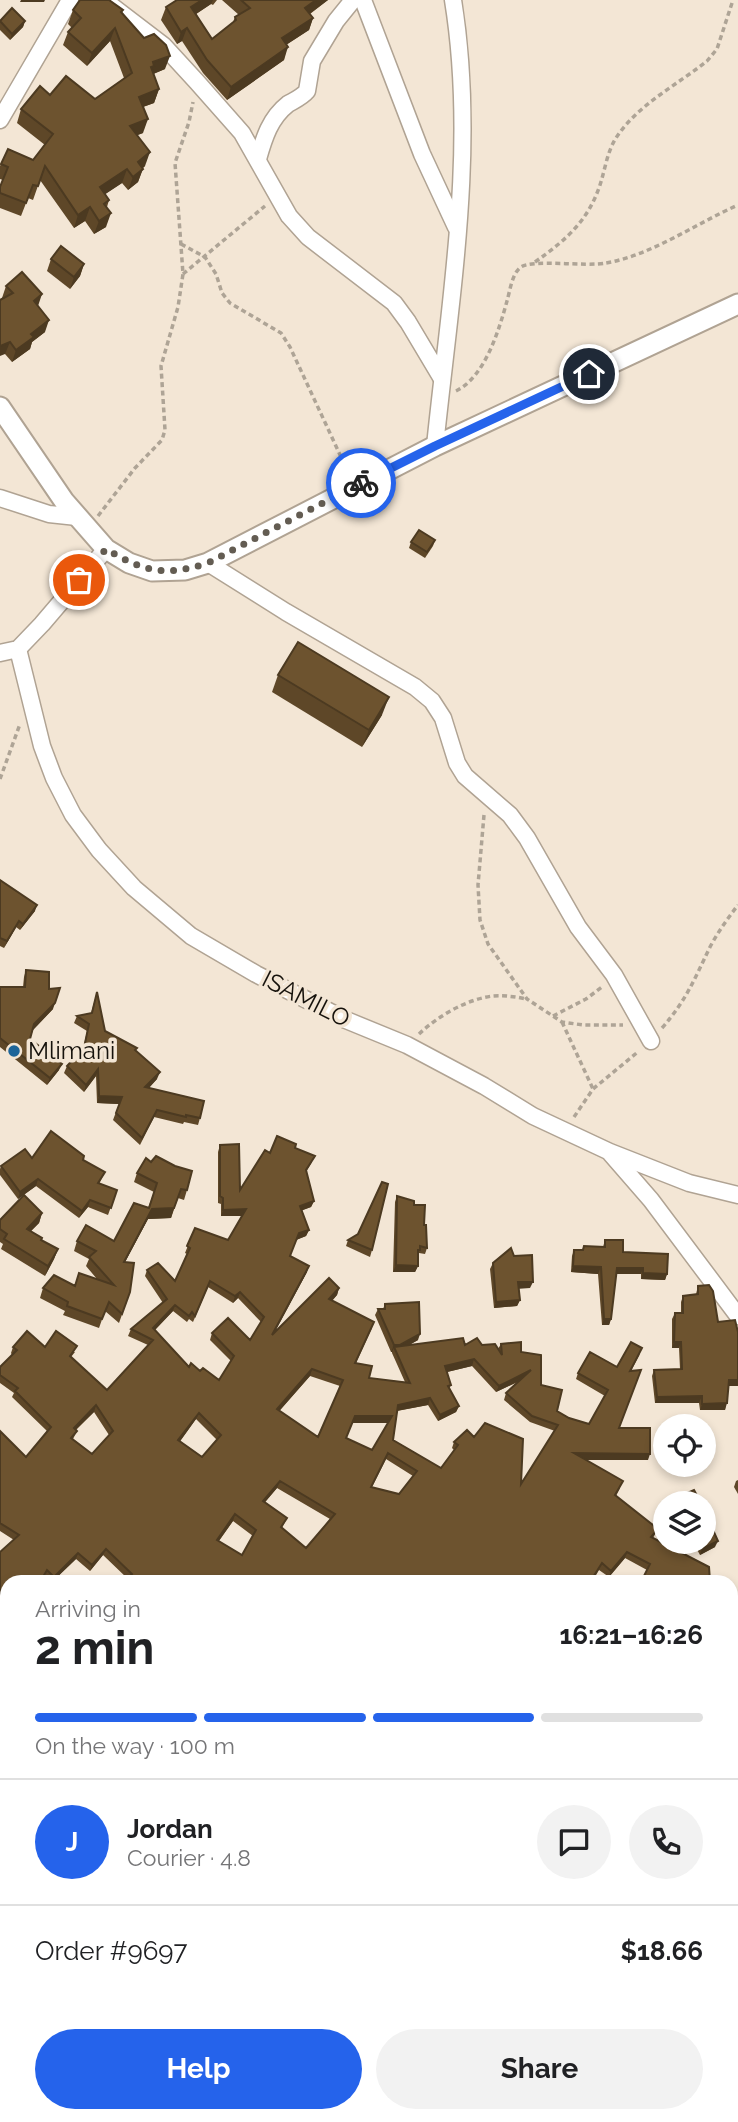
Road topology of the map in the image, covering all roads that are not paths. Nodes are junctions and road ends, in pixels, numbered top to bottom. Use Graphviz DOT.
graph roads {
  1 [pos="70,0"];
  2 [pos="104,0"];
  3 [pos="354,0"];
  4 [pos="363,0"];
  5 [pos="453,0"];
  6 [pos="0,120"];
  7 [pos="258,159"];
  8 [pos="458,231"];
  9 [pos="738,304"];
  10 [pos="441,387"];
  11 [pos="0,407"];
  12 [pos="435,446"];
  13 [pos="0,498"];
  14 [pos="83,522"];
  15 [pos="106,549"];
  16 [pos="208,563"];
  17 [pos="18,649"];
  18 [pos="0,653"];
  19 [pos="652,1041"];
  20 [pos="610,1152"];
  21 [pos="738,1195"];
  22 [pos="738,1316"];
  1 -- 6 [label="street"];
  2 -- 7 [label="street"];
  3 -- 7 [label="street"];
  4 -- 8 [label="street"];
  5 -- 8 [label="street"];
  7 -- 10 [label="street"];
  8 -- 10 [label="street"];
  9 -- 12 [label="street"];
  10 -- 12 [label="street"];
  11 -- 14 [label="street"];
  12 -- 16 [label="street"];
  13 -- 14 [label="street"];
  14 -- 15 [label="street"];
  15 -- 16 [label="street"];
  15 -- 17 [label="street"];
  16 -- 19 [label="street"];
  17 -- 18 [label="street"];
  17 -- 20 [label="street, ISAMILO"];
  20 -- 21 [label="street, ISAMILO"];
  20 -- 22 [label="street"];
}
